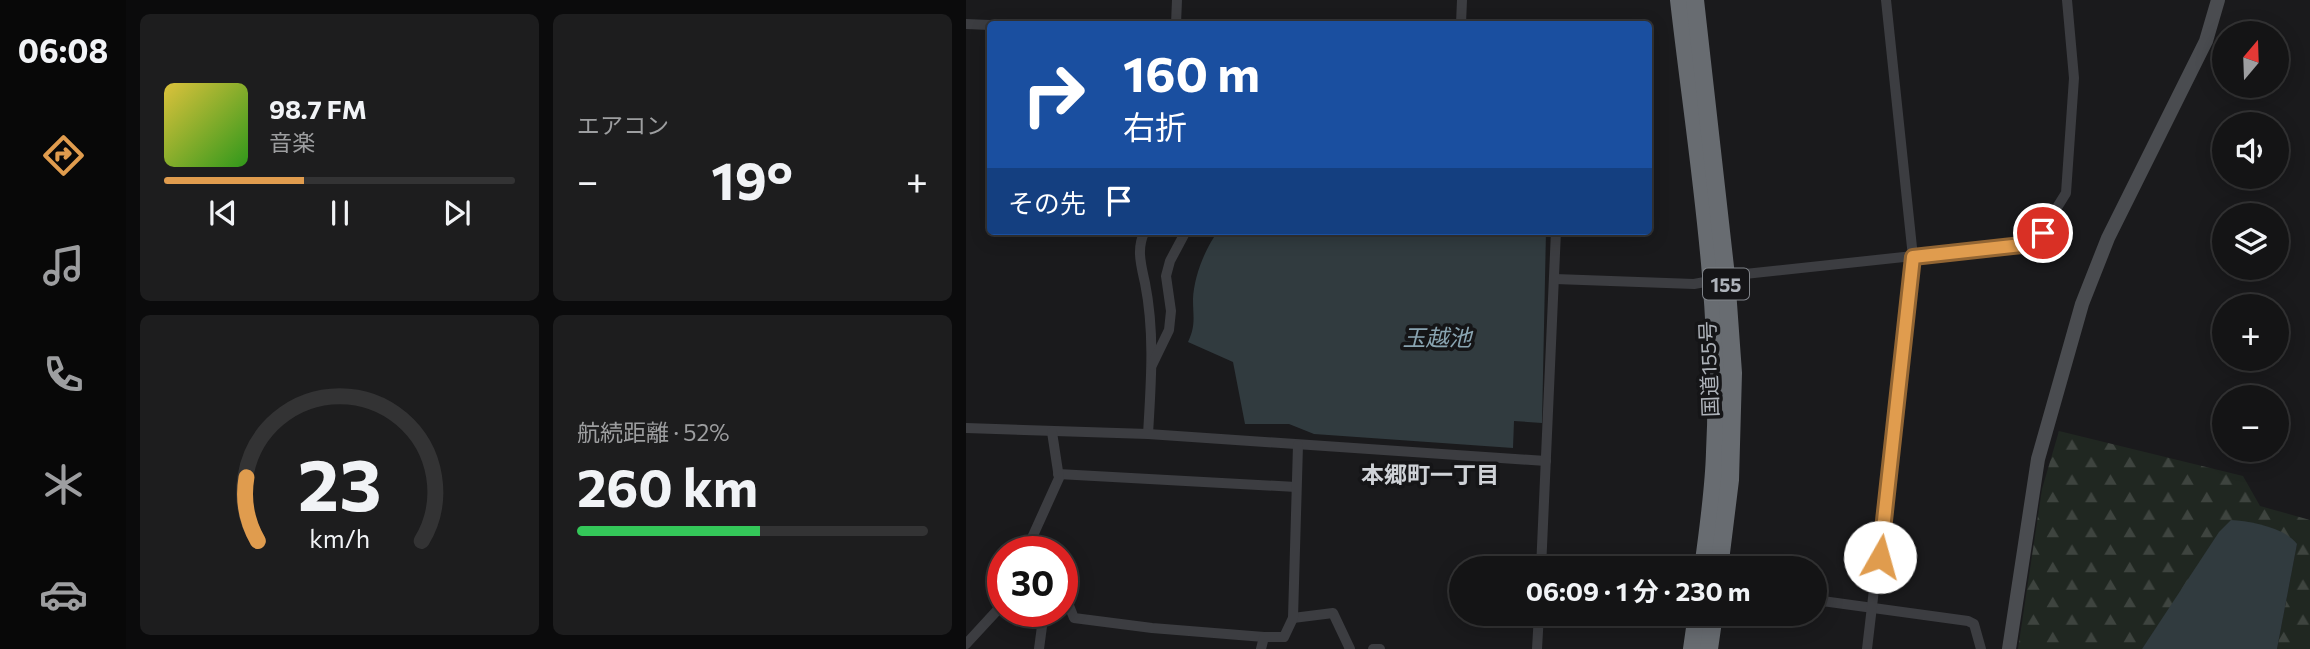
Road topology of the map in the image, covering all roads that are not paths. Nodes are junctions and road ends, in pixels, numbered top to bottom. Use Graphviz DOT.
graph roads {
  1 [pos="1177,0"];
  2 [pos="1462,0"];
  3 [pos="1679,0"];
  4 [pos="1695,0"];
  5 [pos="1886,0"];
  6 [pos="2067,0"];
  7 [pos="2218,0"];
  8 [pos="1176,21"];
  9 [pos="1461,21"];
  10 [pos="966,24"];
  11 [pos="987,25"];
  12 [pos="1143,235"];
  13 [pos="1184,235"];
  14 [pos="1556,235"];
  15 [pos="1913,257"];
  16 [pos="1555,279"];
  17 [pos="1718,279"];
  18 [pos="1152,366"];
  19 [pos="966,428"];
  20 [pos="1052,432"];
  21 [pos="1148,434"];
  22 [pos="1298,445"];
  23 [pos="1546,461"];
  24 [pos="1058,474"];
  25 [pos="1296,486"];
  26 [pos="1033,536"];
  27 [pos="1542,556"];
  28 [pos="1704,556"];
  29 [pos="1720,556"];
  30 [pos="1827,602"];
  31 [pos="1874,608"];
  32 [pos="1293,618"];
  33 [pos="1078,619"];
  34 [pos="987,621"];
  35 [pos="1538,626"];
  36 [pos="1695,626"];
  37 [pos="1712,626"];
  38 [pos="1042,627"];
  39 [pos="1265,637"];
  40 [pos="966,644"];
  41 [pos="1040,649"];
  42 [pos="1261,649"];
  43 [pos="1350,649"];
  44 [pos="1373,649"];
  45 [pos="1380,649"];
  46 [pos="1537,649"];
  47 [pos="1692,649"];
  48 [pos="1709,649"];
  49 [pos="1867,649"];
  50 [pos="1981,649"];
  51 [pos="2009,649"];
  1 -- 8 [label="street"];
  2 -- 9 [label="street"];
  3 -- 17 [label="highway, 国道155号 / 155"];
  4 -- 17 [label="highway, 国道155号 / 155"];
  5 -- 15 [label="street"];
  6 -- 15 [label="street"];
  7 -- 51 [label="street"];
  10 -- 11 [label="street"];
  12 -- 18 [label="street"];
  13 -- 18 [label="street"];
  14 -- 16 [label="street"];
  15 -- 17 [label="street"];
  15 -- 31 [label="street"];
  16 -- 17 [label="street"];
  16 -- 23 [label="street"];
  17 -- 28 [label="highway, 国道155号 / 155"];
  17 -- 29 [label="highway, 国道155号 / 155"];
  18 -- 21 [label="street"];
  19 -- 20 [label="street"];
  20 -- 21 [label="street"];
  20 -- 24 [label="street"];
  21 -- 22 [label="street"];
  22 -- 23 [label="street"];
  22 -- 25 [label="street"];
  23 -- 27 [label="street"];
  24 -- 25 [label="street"];
  24 -- 26 [label="street"];
  25 -- 32 [label="street"];
  30 -- 31 [label="street"];
  31 -- 49 [label="street"];
  31 -- 50 [label="street"];
  32 -- 39 [label="street"];
  32 -- 43 [label="street"];
  33 -- 39 [label="street"];
  34 -- 40 [label="street"];
  35 -- 46 [label="street"];
  36 -- 47 [label="highway"];
  37 -- 48 [label="highway"];
  38 -- 41 [label="street"];
  39 -- 42 [label="street"];
  44 -- 45 [label="street"];
}
